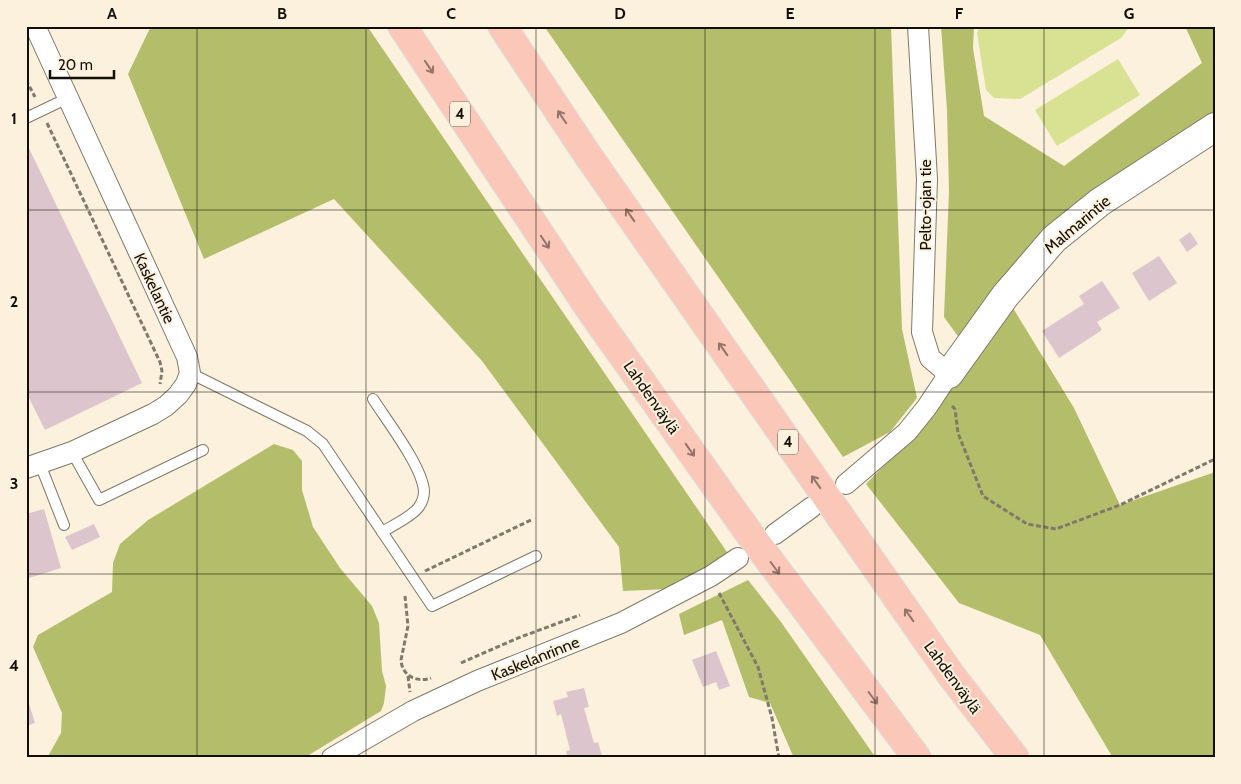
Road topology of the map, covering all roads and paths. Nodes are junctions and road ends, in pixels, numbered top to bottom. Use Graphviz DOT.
graph roads {
  1 [pos="35,26"];
  2 [pos="402,26"];
  3 [pos="502,26"];
  4 [pos="918,26"];
  5 [pos="26,80"];
  6 [pos="68,98"];
  7 [pos="41,110"];
  8 [pos="26,118"];
  9 [pos="1215,127"];
  10 [pos="190,373"];
  11 [pos="943,383"];
  12 [pos="155,389"];
  13 [pos="373,400"];
  14 [pos="203,450"];
  15 [pos="72,452"];
  16 [pos="1215,459"];
  17 [pos="33,466"];
  18 [pos="846,484"];
  19 [pos="812,507"];
  20 [pos="533,518"];
  21 [pos="64,525"];
  22 [pos="382,532"];
  23 [pos="775,534"];
  24 [pos="536,556"];
  25 [pos="738,558"];
  26 [pos="711,576"];
  27 [pos="412,578"];
  28 [pos="332,758"];
  29 [pos="780,758"];
  30 [pos="917,758"];
  31 [pos="1014,758"];
  1 -- 6 [label="street, Kaskelantie"];
  2 -- 30 [label="highway, Lahdenväylä / 4, one-way"];
  31 -- 3 [label="highway, Lahdenväylä / 4, one-way"];
  4 -- 11 [label="street, Pelto-ojan tie"];
  5 -- 7 [label="path"];
  6 -- 7 [label="lane"];
  6 -- 10 [label="street, Kaskelantie"];
  7 -- 8 [label="lane"];
  7 -- 12 [label="path"];
  9 -- 11 [label="street, Malmarintie"];
  10 -- 15 [label="street"];
  10 -- 22 [label="lane"];
  11 -- 16 [label="path"];
  11 -- 18 [label="street"];
  13 -- 22 [label="lane"];
  14 -- 15 [label="lane"];
  15 -- 17 [label="street"];
  17 -- 21 [label="lane"];
  19 -- 23 [label="street"];
  20 -- 27 [label="path"];
  22 -- 27 [label="lane"];
  24 -- 27 [label="lane"];
  25 -- 26 [label="street, Kaskelanrinne"];
  26 -- 28 [label="street, Kaskelanrinne"];
  26 -- 29 [label="path"];
}
